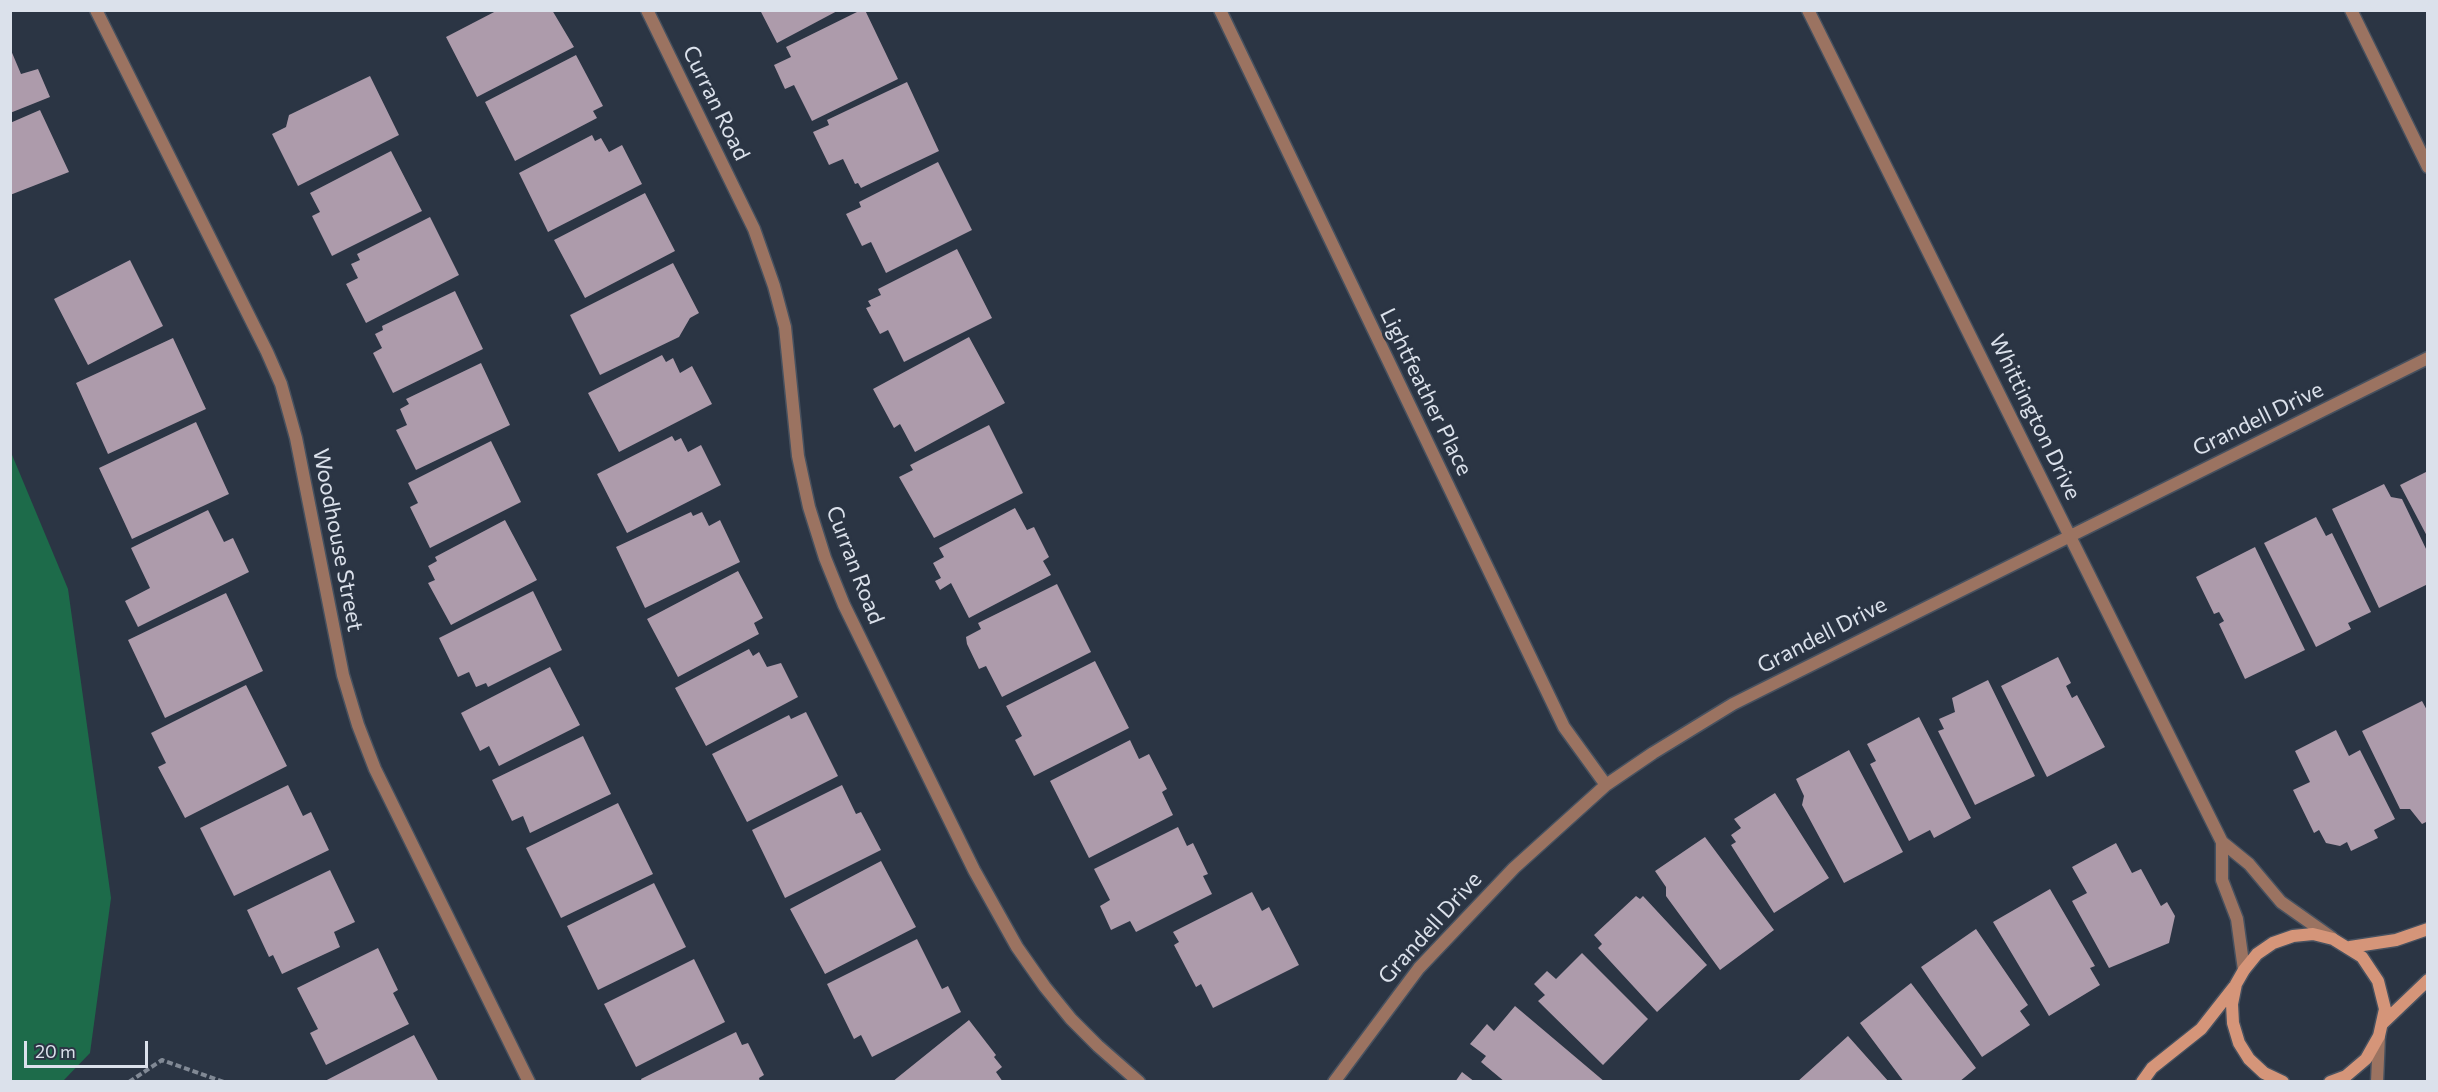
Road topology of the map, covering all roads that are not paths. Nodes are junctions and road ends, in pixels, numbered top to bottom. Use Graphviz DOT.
graph roads {
  1 [pos="96,10"];
  2 [pos="647,10"];
  3 [pos="1220,10"];
  4 [pos="1808,10"];
  5 [pos="2351,10"];
  6 [pos="2427,167"];
  7 [pos="2427,358"];
  8 [pos="2070,535"];
  9 [pos="1606,785"];
  10 [pos="2222,842"];
  11 [pos="2427,929"];
  12 [pos="2333,939"];
  13 [pos="2350,947"];
  14 [pos="2244,970"];
  15 [pos="2427,980"];
  16 [pos="2236,984"];
  17 [pos="2382,1023"];
  18 [pos="2379,1036"];
  19 [pos="2282,1081"];
  20 [pos="529,1082"];
  21 [pos="1139,1082"];
  22 [pos="1334,1082"];
  23 [pos="2142,1082"];
  24 [pos="2330,1082"];
  25 [pos="2377,1082"];
  1 -- 20 [label="street, Woodhouse Street"];
  2 -- 21 [label="street, Curran Road"];
  3 -- 9 [label="street, Lightfeather Place"];
  4 -- 8 [label="street, Whittington Drive"];
  5 -- 6 [label="street"];
  7 -- 8 [label="street, Grandell Drive"];
  8 -- 9 [label="street, Grandell Drive"];
  8 -- 10 [label="street, Whittington Drive"];
  9 -- 22 [label="street, Grandell Drive"];
  10 -- 12 [label="street, Whittington Drive"];
  10 -- 14 [label="street, Whittington Drive"];
  11 -- 13 [label="street"];
  12 -- 13 [label="street"];
  12 -- 14 [label="street"];
  13 -- 17 [label="street"];
  14 -- 16 [label="street"];
  15 -- 17 [label="street"];
  16 -- 19 [label="street"];
  16 -- 23 [label="street"];
  17 -- 18 [label="street"];
  18 -- 24 [label="street"];
  18 -- 25 [label="street"];
}
